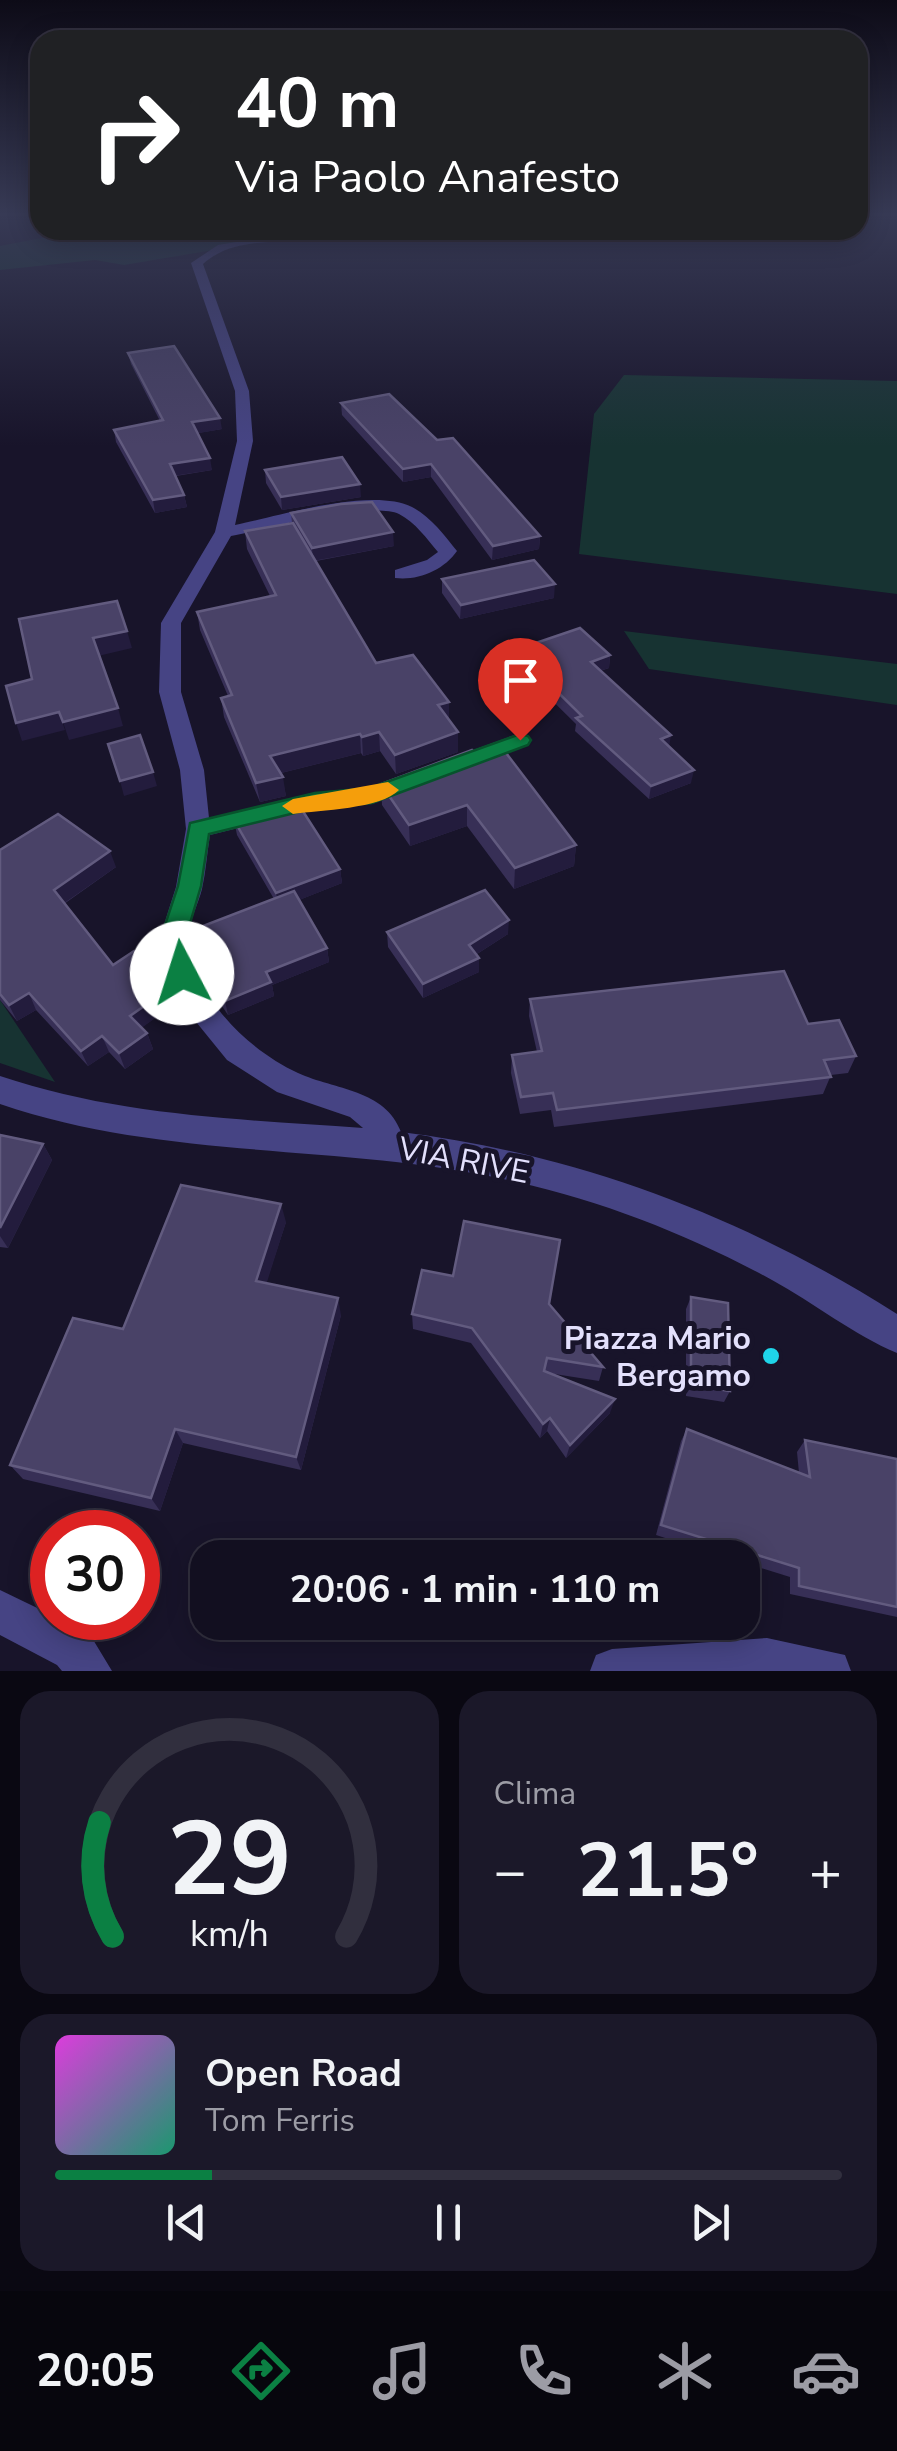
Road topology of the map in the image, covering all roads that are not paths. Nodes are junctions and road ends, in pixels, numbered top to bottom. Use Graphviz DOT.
graph roads {
  1 [pos="209,290"];
  2 [pos="224,532"];
  3 [pos="402,574"];
  4 [pos="520,740"];
  5 [pos="198,829"];
  6 [pos="0,1090"];
  7 [pos="390,1145"];
  8 [pos="897,1335"];
  9 [pos="0,1612"];
  10 [pos="90,1671"];
  11 [pos="612,1671"];
  12 [pos="830,1671"];
  1 -- 2 [label="street"];
  2 -- 3 [label="street"];
  2 -- 5 [label="street"];
  4 -- 5 [label="street"];
  5 -- 7 [label="street"];
  6 -- 7 [label="street, VIA RIVE"];
  7 -- 8 [label="street, VIA RIVE"];
  9 -- 10 [label="street"];
  11 -- 12 [label="street"];
}
